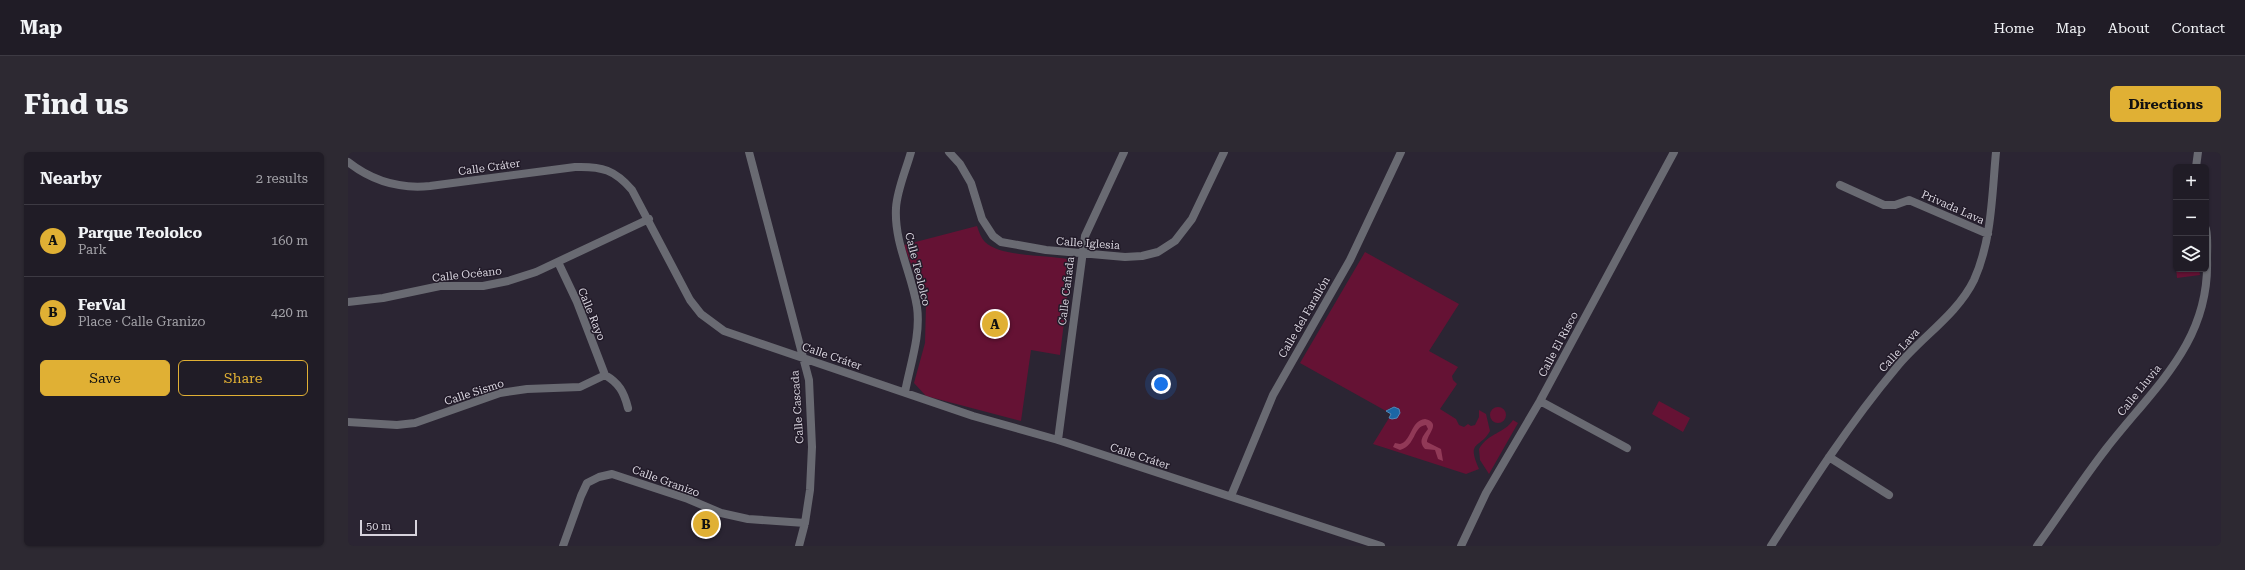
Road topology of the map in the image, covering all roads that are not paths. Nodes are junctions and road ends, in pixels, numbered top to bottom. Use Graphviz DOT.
graph roads {
  1 [pos="750,152"];
  2 [pos="911,152"];
  3 [pos="949,152"];
  4 [pos="1124,152"];
  5 [pos="1224,152"];
  6 [pos="1401,152"];
  7 [pos="1674,152"];
  8 [pos="1996,152"];
  9 [pos="2198,152"];
  10 [pos="348,162"];
  11 [pos="2196,164"];
  12 [pos="1840,185"];
  13 [pos="648,219"];
  14 [pos="1988,234"];
  15 [pos="2206,236"];
  16 [pos="1082,253"];
  17 [pos="558,262"];
  18 [pos="348,302"];
  19 [pos="804,358"];
  20 [pos="605,375"];
  21 [pos="905,392"];
  22 [pos="1540,401"];
  23 [pos="628,408"];
  24 [pos="348,422"];
  25 [pos="1058,440"];
  26 [pos="1626,448"];
  27 [pos="1829,456"];
  28 [pos="1889,495"];
  29 [pos="1231,496"];
  30 [pos="806,523"];
  31 [pos="563,546"];
  32 [pos="799,546"];
  33 [pos="1381,546"];
  34 [pos="1461,546"];
  35 [pos="1771,546"];
  36 [pos="2037,546"];
  1 -- 19 [label="street, Calle Cascada"];
  2 -- 21 [label="street, Calle Teololco"];
  3 -- 16 [label="street, Calle Iglesia"];
  4 -- 16 [label="street, Calle Cañada"];
  5 -- 16 [label="street, Calle Iglesia"];
  6 -- 29 [label="street, Calle del Farallón"];
  7 -- 22 [label="street, Calle El Risco"];
  8 -- 14 [label="street, Calle Lava"];
  9 -- 11 [label="street"];
  10 -- 13 [label="street, Calle Cráter"];
  12 -- 14 [label="street, Privada Lava"];
  13 -- 17 [label="street, Calle Océano"];
  13 -- 19 [label="street, Calle Cráter"];
  14 -- 27 [label="street, Calle Lava"];
  15 -- 36 [label="street, Calle Lluvia"];
  16 -- 25 [label="street, Calle Cañada"];
  17 -- 18 [label="street, Calle Océano"];
  17 -- 20 [label="street, Calle Rayo"];
  19 -- 21 [label="street, Calle Cráter"];
  19 -- 30 [label="street, Calle Cascada"];
  20 -- 23 [label="street"];
  20 -- 24 [label="street, Calle Sismo"];
  21 -- 25 [label="street, Calle Cráter"];
  22 -- 26 [label="street"];
  22 -- 34 [label="street, Calle El Risco"];
  25 -- 29 [label="street, Calle Cráter"];
  27 -- 28 [label="street"];
  27 -- 35 [label="street, Calle Lava"];
  29 -- 33 [label="street, Calle Cráter"];
  30 -- 31 [label="street, Calle Granizo"];
  30 -- 32 [label="street, Calle Cascada"];
}
